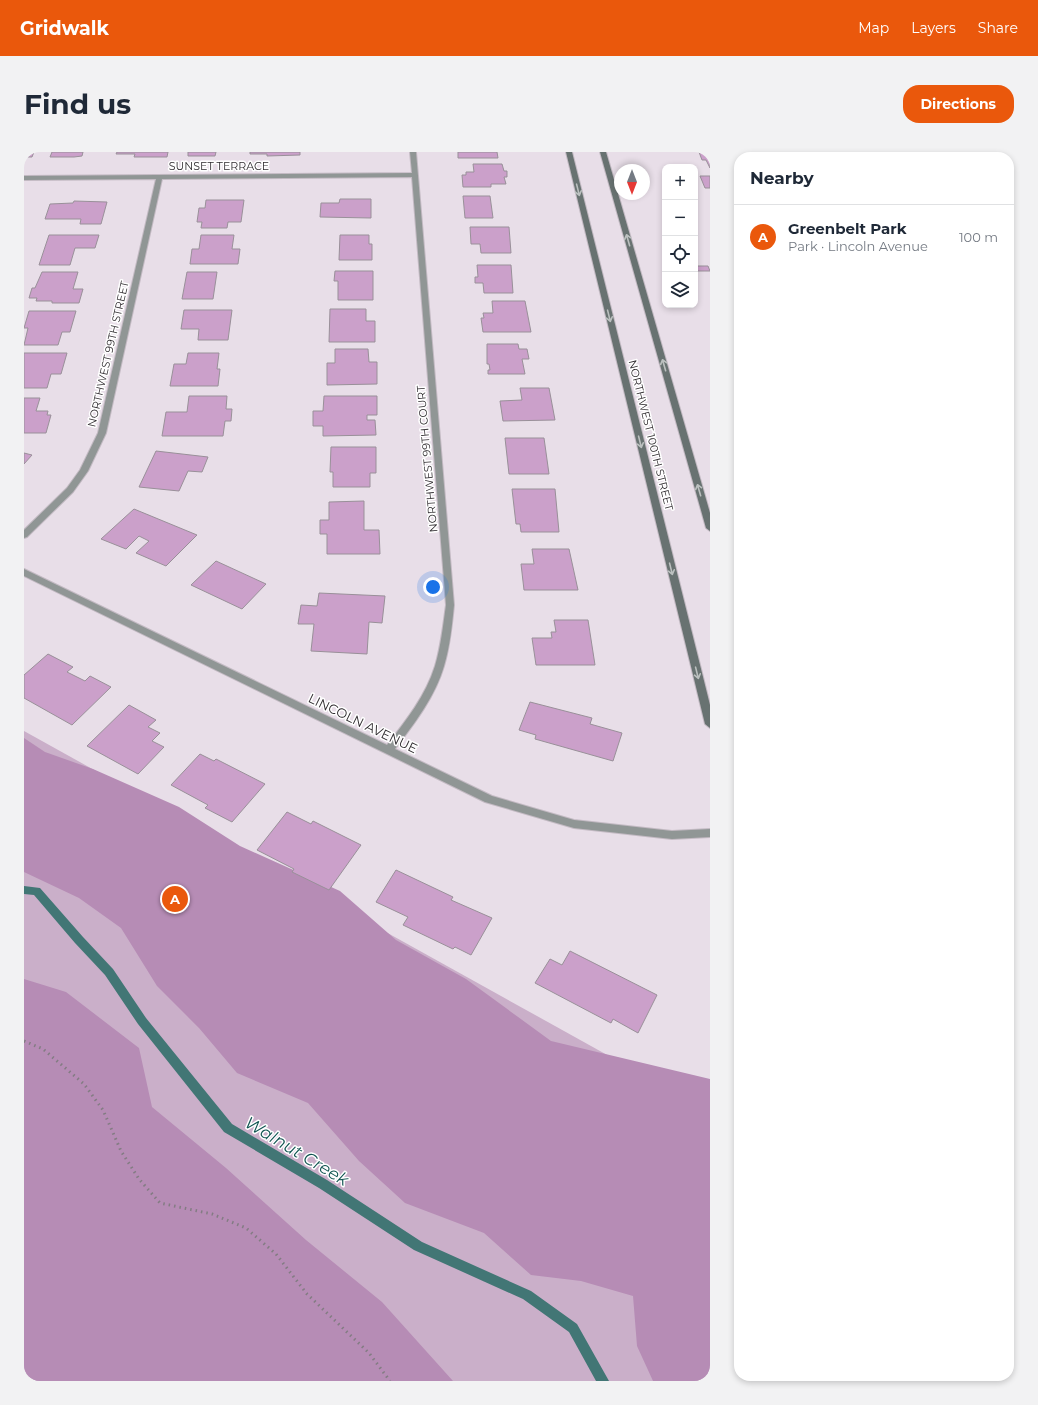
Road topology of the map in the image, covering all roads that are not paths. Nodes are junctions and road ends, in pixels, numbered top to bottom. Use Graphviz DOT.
graph roads {
  1 [pos="413,152"];
  2 [pos="569,152"];
  3 [pos="603,152"];
  4 [pos="415,175"];
  5 [pos="159,177"];
  6 [pos="24,178"];
  7 [pos="710,528"];
  8 [pos="24,535"];
  9 [pos="24,572"];
  10 [pos="710,724"];
  11 [pos="388,750"];
  12 [pos="710,833"];
  1 -- 4 [label="street, NORTHWEST 99TH COURT"];
  2 -- 10 [label="main road, NORTHWEST 100TH STREET, one-way"];
  7 -- 3 [label="main road, one-way"];
  4 -- 5 [label="street, SUNSET TERRACE"];
  4 -- 11 [label="street, NORTHWEST 99TH COURT"];
  5 -- 6 [label="street, SUNSET TERRACE"];
  5 -- 8 [label="street, NORTHWEST 99TH STREET"];
  9 -- 11 [label="street, LINCOLN AVENUE"];
  11 -- 12 [label="street, LINCOLN AVENUE"];
}
